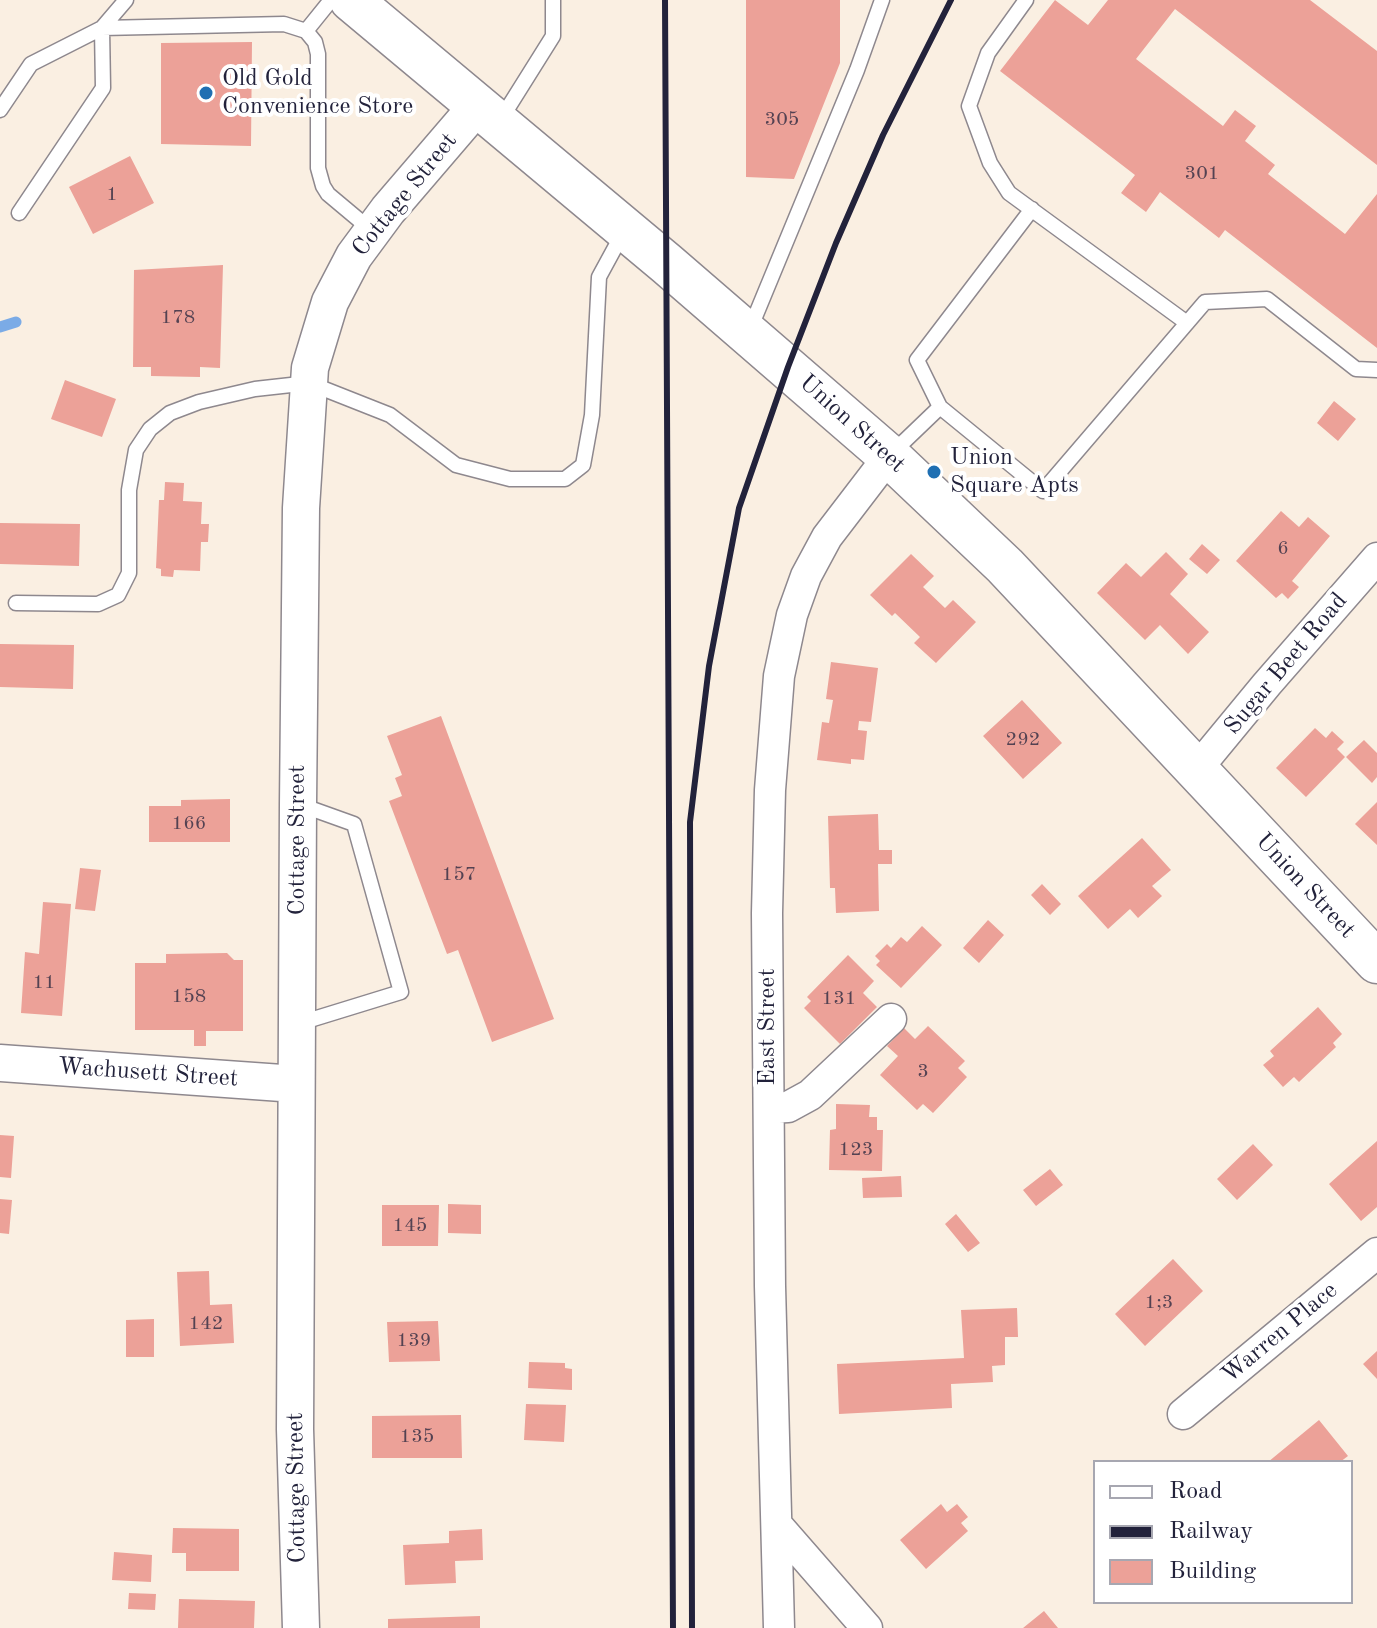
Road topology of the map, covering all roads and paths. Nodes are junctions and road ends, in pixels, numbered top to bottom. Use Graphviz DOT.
graph roads {
  1 [pos="126,0"];
  2 [pos="553,0"];
  3 [pos="882,0"];
  4 [pos="1026,0"];
  5 [pos="358,4"];
  6 [pos="102,28"];
  7 [pos="306,31"];
  8 [pos="0,110"];
  9 [pos="488,114"];
  10 [pos="1032,209"];
  11 [pos="19,213"];
  12 [pos="625,229"];
  13 [pos="372,230"];
  14 [pos="1187,323"];
  15 [pos="748,333"];
  16 [pos="1377,370"];
  17 [pos="309,383"];
  18 [pos="940,407"];
  19 [pos="889,456"];
  20 [pos="1377,558"];
  21 [pos="16,603"];
  22 [pos="1196,770"];
  23 [pos="298,804"];
  24 [pos="1377,962"];
  25 [pos="891,1019"];
  26 [pos="297,1024"];
  27 [pos="0,1063"];
  28 [pos="296,1084"];
  29 [pos="769,1108"];
  30 [pos="1377,1253"];
  31 [pos="1183,1414"];
  32 [pos="778,1526"];
  33 [pos="301,1628"];
  34 [pos="779,1628"];
  35 [pos="867,1628"];
  1 -- 6 [label="lane"];
  2 -- 9 [label="lane"];
  3 -- 15 [label="lane"];
  4 -- 10 [label="lane"];
  5 -- 7 [label="lane"];
  5 -- 9 [label="main road, Union Street"];
  6 -- 7 [label="lane"];
  6 -- 8 [label="lane"];
  6 -- 11 [label="lane"];
  7 -- 13 [label="lane"];
  9 -- 12 [label="main road, Union Street"];
  9 -- 13 [label="street, Cottage Street"];
  10 -- 14 [label="lane"];
  10 -- 18 [label="lane"];
  12 -- 15 [label="main road, Union Street"];
  12 -- 17 [label="lane"];
  13 -- 17 [label="street, Cottage Street"];
  14 -- 16 [label="lane"];
  14 -- 18 [label="lane"];
  15 -- 19 [label="main road, Union Street"];
  17 -- 21 [label="lane"];
  17 -- 23 [label="street, Cottage Street"];
  18 -- 19 [label="lane"];
  19 -- 22 [label="main road, Union Street"];
  19 -- 29 [label="street, East Street"];
  20 -- 22 [label="street, Sugar Beet Road"];
  22 -- 24 [label="main road, Union Street"];
  23 -- 26 [label="street, Cottage Street"];
  23 -- 26 [label="lane"];
  25 -- 29 [label="street"];
  26 -- 28 [label="street, Cottage Street"];
  27 -- 28 [label="street, Wachusett Street"];
  28 -- 33 [label="street, Cottage Street"];
  29 -- 32 [label="street, East Street"];
  30 -- 31 [label="street, Warren Place"];
  32 -- 34 [label="street, East Street"];
  32 -- 35 [label="street"];
}
